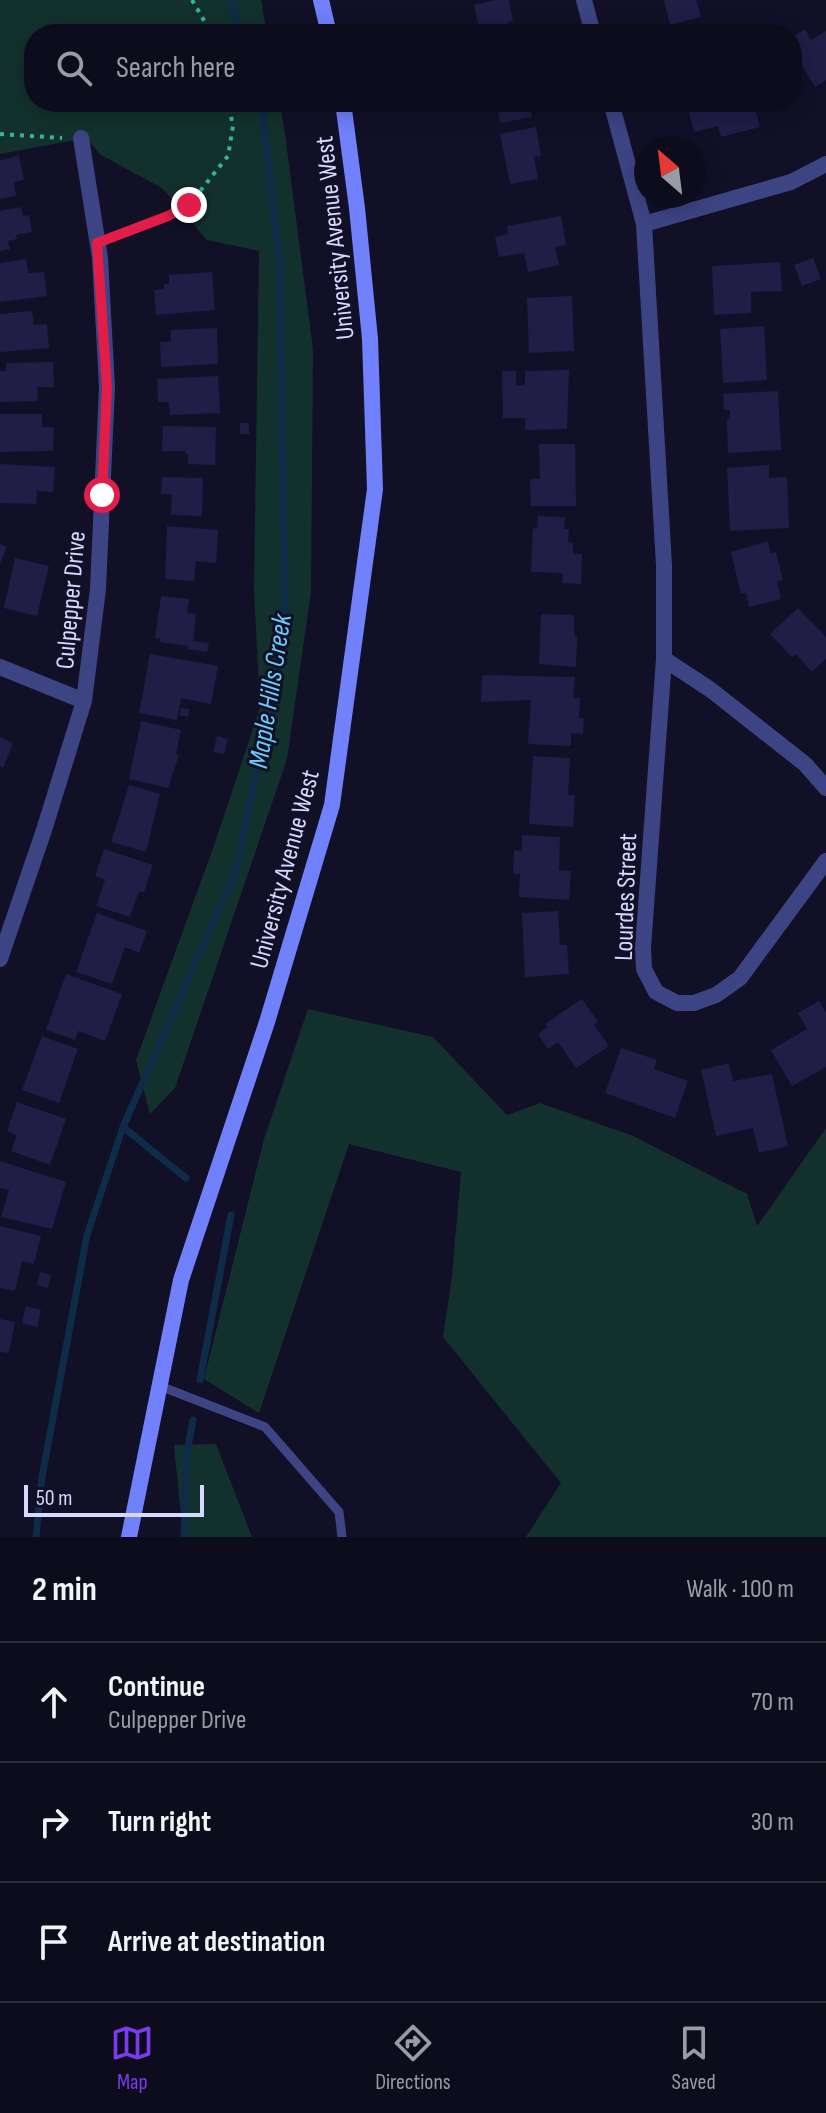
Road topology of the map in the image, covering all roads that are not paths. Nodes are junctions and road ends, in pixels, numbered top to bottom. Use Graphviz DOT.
graph roads {
  1 [pos="321,0"];
  2 [pos="584,0"];
  3 [pos="327,24"];
  4 [pos="590,24"];
  5 [pos="344,112"];
  6 [pos="614,112"];
  7 [pos="81,138"];
  8 [pos="826,164"];
  9 [pos="644,224"];
  10 [pos="664,659"];
  11 [pos="0,667"];
  12 [pos="84,701"];
  13 [pos="826,788"];
  14 [pos="826,861"];
  15 [pos="0,959"];
  16 [pos="160,1386"];
  17 [pos="129,1537"];
  18 [pos="342,1537"];
  1 -- 3 [label="main road"];
  2 -- 4 [label="street"];
  5 -- 16 [label="main road, University Avenue West"];
  6 -- 9 [label="street, Lourdes Street"];
  7 -- 12 [label="street, Culpepper Drive"];
  8 -- 9 [label="street"];
  9 -- 10 [label="street, Lourdes Street"];
  10 -- 13 [label="street"];
  10 -- 14 [label="street, Lourdes Street"];
  11 -- 12 [label="street"];
  12 -- 15 [label="street, Culpepper Drive"];
  16 -- 17 [label="main road, University Avenue West"];
  16 -- 18 [label="lane"];
}
